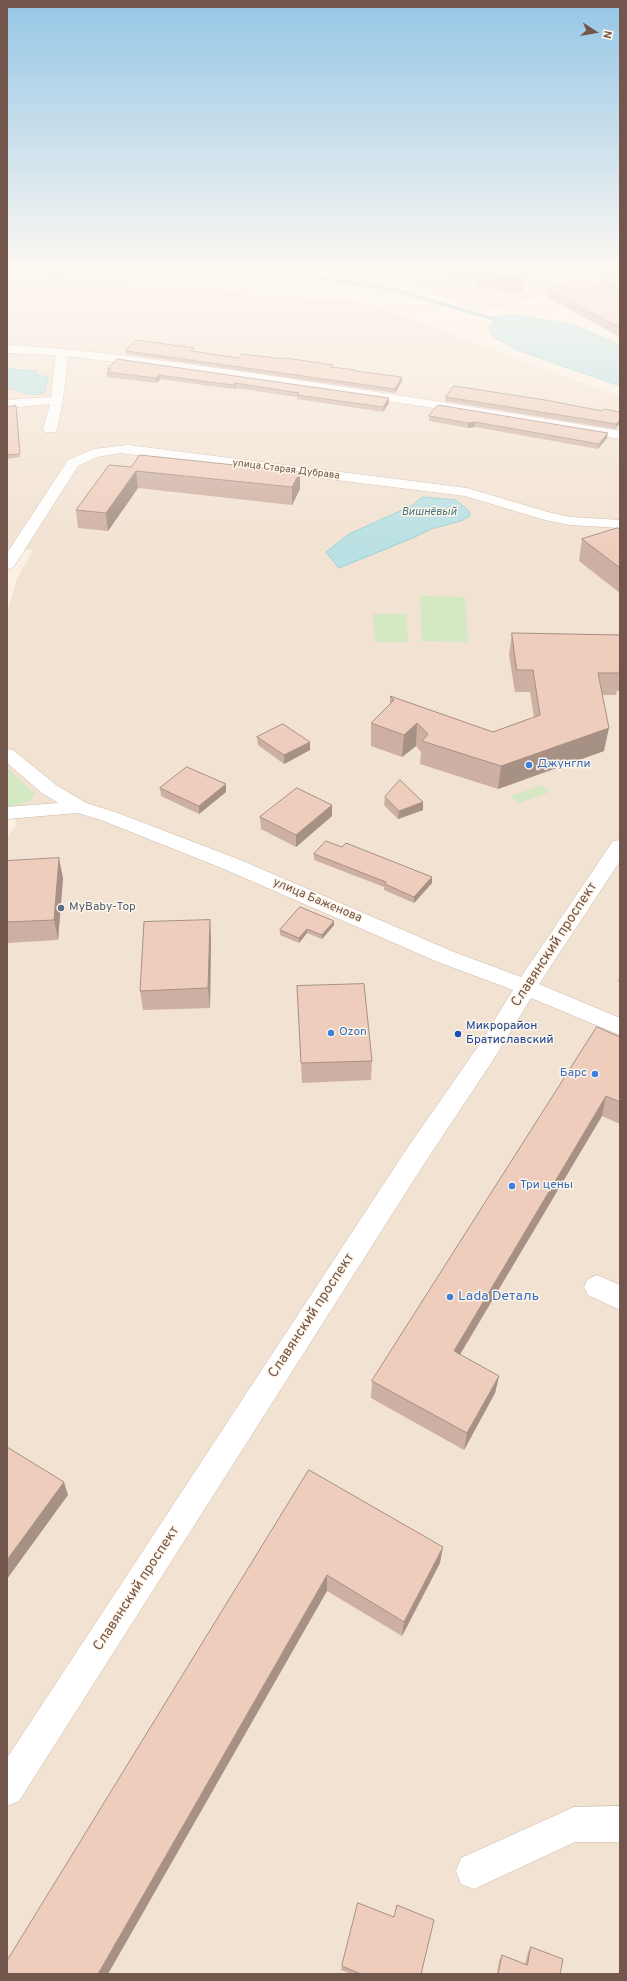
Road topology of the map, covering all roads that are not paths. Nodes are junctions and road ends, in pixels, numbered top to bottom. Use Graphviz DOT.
graph roads {
  1 [pos="61,363"];
  2 [pos="154,363"];
  3 [pos="57,400"];
  4 [pos="7,404"];
  5 [pos="50,429"];
  6 [pos="620,436"];
  7 [pos="620,524"];
  8 [pos="7,565"];
  9 [pos="7,754"];
  10 [pos="79,807"];
  11 [pos="7,813"];
  12 [pos="620,846"];
  13 [pos="526,987"];
  14 [pos="620,1027"];
  15 [pos="7,1789"];
  16 [pos="620,1824"];
  17 [pos="474,1871"];
  1 -- 3 [label="street"];
  2 -- 6 [label="street"];
  3 -- 4 [label="street"];
  3 -- 5 [label="street"];
  7 -- 8 [label="street, улица Старая Дубрава"];
  9 -- 10 [label="street"];
  10 -- 11 [label="street, улица Баженова"];
  10 -- 13 [label="street, улица Баженова"];
  12 -- 13 [label="street, Славянский проспект"];
  13 -- 14 [label="street, улица Баженова"];
  13 -- 15 [label="street, Славянский проспект"];
  16 -- 17 [label="street"];
}
